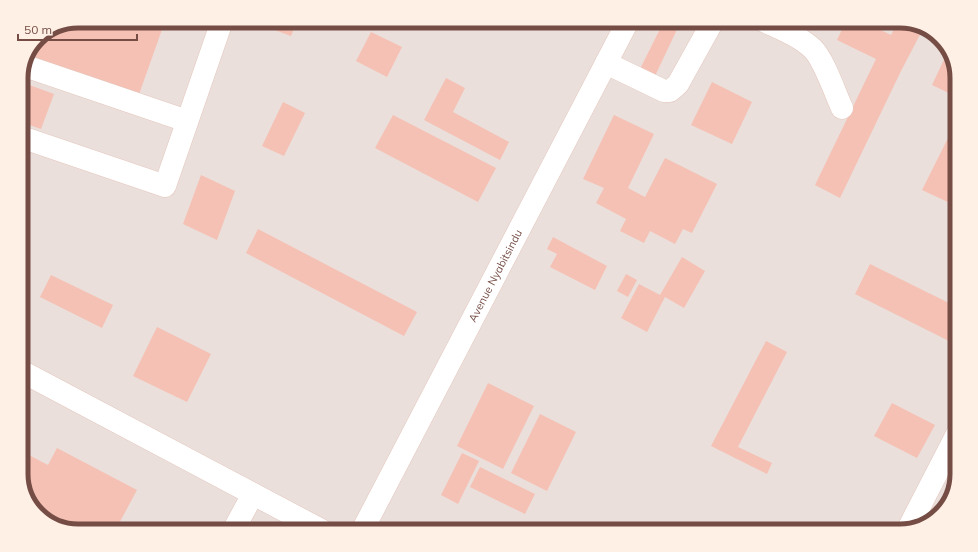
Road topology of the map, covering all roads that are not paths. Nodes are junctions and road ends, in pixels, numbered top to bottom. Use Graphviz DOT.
graph roads {
  1 [pos="220,28"];
  2 [pos="624,28"];
  3 [pos="709,28"];
  4 [pos="779,28"];
  5 [pos="606,63"];
  6 [pos="29,68"];
  7 [pos="842,108"];
  8 [pos="187,121"];
  9 [pos="28,139"];
  10 [pos="28,374"];
  11 [pos="950,448"];
  12 [pos="253,494"];
  13 [pos="911,523"];
  14 [pos="237,524"];
  15 [pos="310,524"];
  16 [pos="373,524"];
  1 -- 8 [label="street"];
  2 -- 5 [label="street, Avenue Nyabitsindu"];
  3 -- 5 [label="street"];
  4 -- 7 [label="street"];
  5 -- 16 [label="street, Avenue Nyabitsindu"];
  6 -- 8 [label="street"];
  8 -- 9 [label="street"];
  10 -- 12 [label="street"];
  11 -- 13 [label="street"];
  12 -- 14 [label="street"];
  12 -- 15 [label="street"];
}
